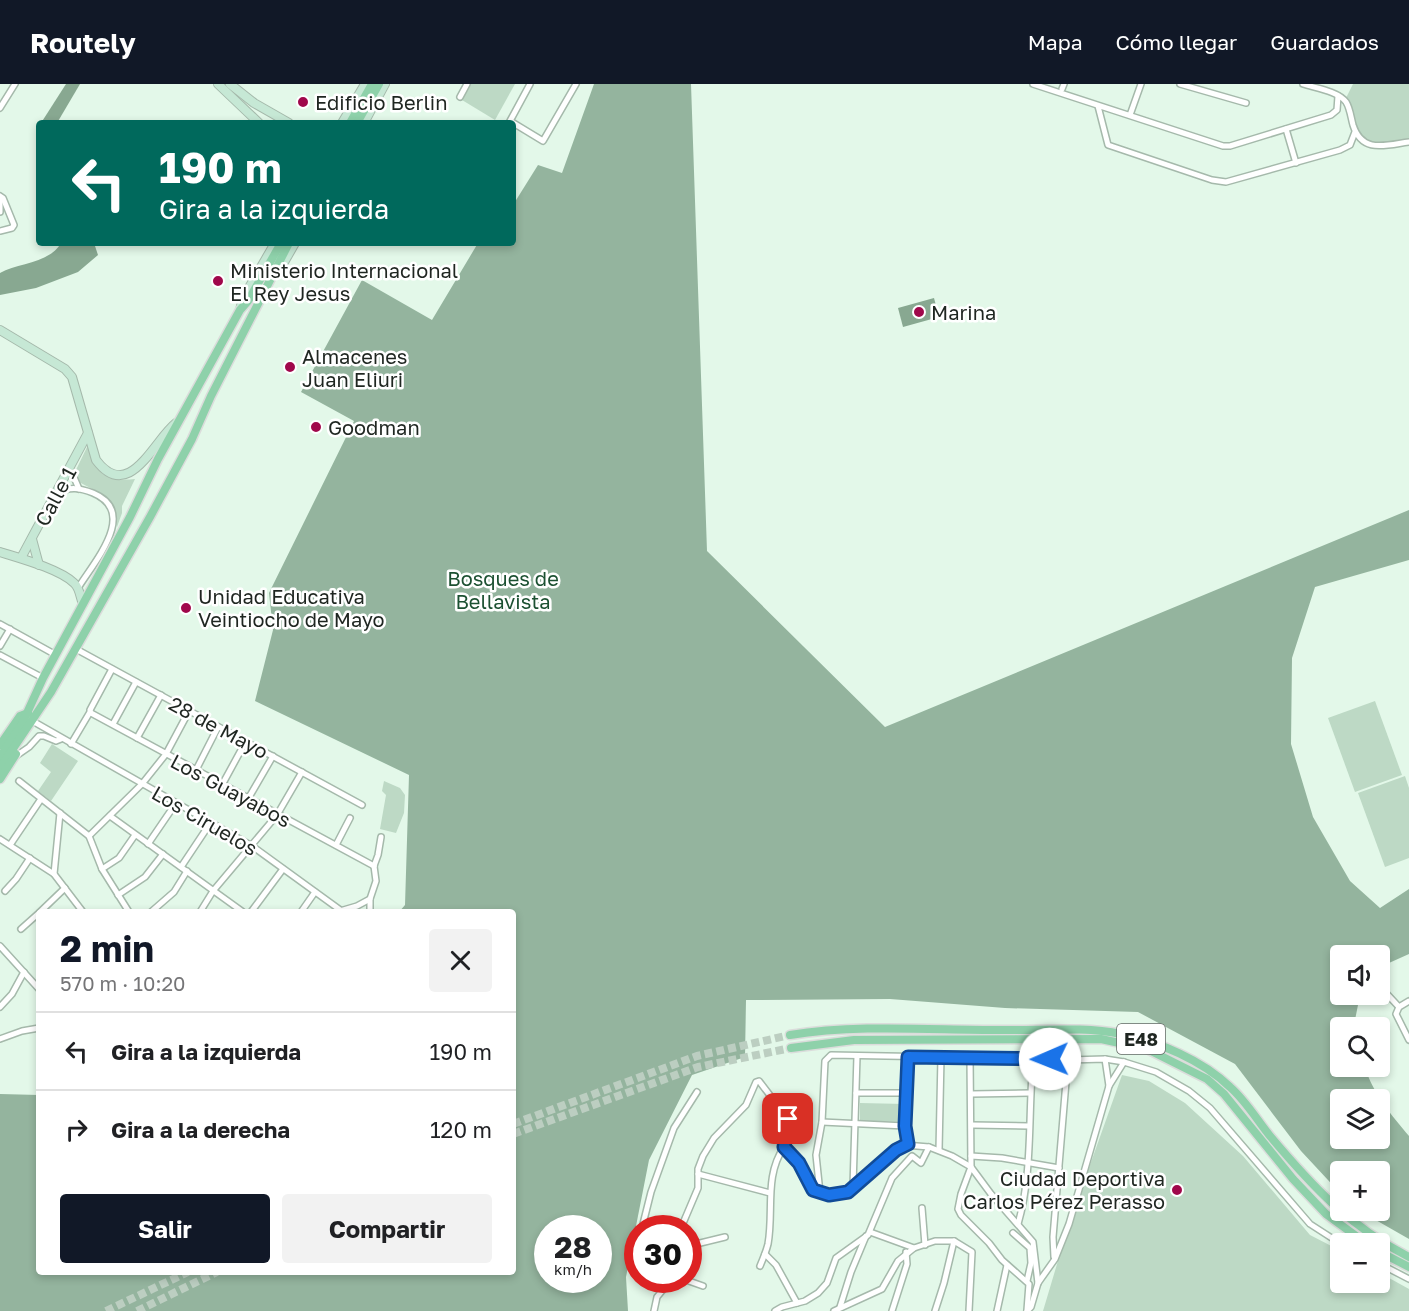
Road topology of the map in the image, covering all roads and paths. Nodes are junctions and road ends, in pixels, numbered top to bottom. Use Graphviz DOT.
graph roads {
  1 [pos="15,84"];
  2 [pos="218,84"];
  3 [pos="230,84"];
  4 [pos="365,84"];
  5 [pos="372,84"];
  6 [pos="379,84"];
  7 [pos="384,84"];
  8 [pos="467,84"];
  9 [pos="576,84"];
  10 [pos="1033,84"];
  11 [pos="1141,84"];
  12 [pos="1183,84"];
  13 [pos="1303,84"];
  14 [pos="527,85"];
  15 [pos="1338,96"];
  16 [pos="460,97"];
  17 [pos="1246,104"];
  18 [pos="1098,106"];
  19 [pos="0,108"];
  20 [pos="262,108"];
  21 [pos="1130,115"];
  22 [pos="256,120"];
  23 [pos="258,120"];
  24 [pos="279,120"];
  25 [pos="344,120"];
  26 [pos="352,120"];
  27 [pos="359,120"];
  28 [pos="366,120"];
  29 [pos="510,120"];
  30 [pos="516,125"];
  31 [pos="1286,129"];
  32 [pos="1355,132"];
  33 [pos="1409,142"];
  34 [pos="1296,163"];
  35 [pos="0,198"];
  36 [pos="0,212"];
  37 [pos="0,231"];
  38 [pos="272,246"];
  39 [pos="280,246"];
  40 [pos="287,246"];
  41 [pos="293,246"];
  42 [pos="273,263"];
  43 [pos="261,297"];
  44 [pos="240,310"];
  45 [pos="0,330"];
  46 [pos="182,418"];
  47 [pos="88,433"];
  48 [pos="70,468"];
  49 [pos="79,489"];
  50 [pos="56,495"];
  51 [pos="32,539"];
  52 [pos="0,552"];
  53 [pos="21,558"];
  54 [pos="39,565"];
  55 [pos="78,588"];
  56 [pos="83,604"];
  57 [pos="0,624"];
  58 [pos="10,629"];
  59 [pos="0,646"];
  60 [pos="76,649"];
  61 [pos="0,655"];
  62 [pos="56,655"];
  63 [pos="112,669"];
  64 [pos="43,678"];
  65 [pos="136,682"];
  66 [pos="160,695"];
  67 [pos="189,711"];
  68 [pos="90,712"];
  69 [pos="28,713"];
  70 [pos="30,723"];
  71 [pos="113,724"];
  72 [pos="218,727"];
  73 [pos="138,738"];
  74 [pos="61,739"];
  75 [pos="246,741"];
  76 [pos="71,744"];
  77 [pos="0,745"];
  78 [pos="166,754"];
  79 [pos="273,756"];
  80 [pos="0,757"];
  81 [pos="14,758"];
  82 [pos="0,768"];
  83 [pos="196,770"];
  84 [pos="302,772"];
  85 [pos="0,779"];
  86 [pos="18,781"];
  87 [pos="142,784"];
  88 [pos="222,785"];
  89 [pos="41,798"];
  90 [pos="248,799"];
  91 [pos="176,803"];
  92 [pos="362,805"];
  93 [pos="60,813"];
  94 [pos="277,815"];
  95 [pos="110,816"];
  96 [pos="350,818"];
  97 [pos="211,822"];
  98 [pos="135,835"];
  99 [pos="89,836"];
  100 [pos="381,837"];
  101 [pos="0,839"];
  102 [pos="148,844"];
  103 [pos="336,845"];
  104 [pos="10,846"];
  105 [pos="252,846"];
  106 [pos="163,854"];
  107 [pos="30,858"];
  108 [pos="374,866"];
  109 [pos="181,867"];
  110 [pos="283,868"];
  111 [pos="102,869"];
  112 [pos="187,871"];
  113 [pos="54,874"];
  114 [pos="65,888"];
  115 [pos="5,891"];
  116 [pos="213,891"];
  117 [pos="315,892"];
  118 [pos="117,896"];
  119 [pos="370,899"];
  120 [pos="42,909"];
  121 [pos="81,909"];
  122 [pos="127,909"];
  123 [pos="155,909"];
  124 [pos="202,909"];
  125 [pos="239,909"];
  126 [pos="253,909"];
  127 [pos="303,909"];
  128 [pos="338,909"];
  129 [pos="347,909"];
  130 [pos="370,909"];
  131 [pos="36,915"];
  132 [pos="21,929"];
  133 [pos="0,946"];
  134 [pos="24,972"];
  135 [pos="36,986"];
  136 [pos="1390,997"];
  137 [pos="1409,1001"];
  138 [pos="0,1007"];
  139 [pos="1399,1007"];
  140 [pos="36,1029"];
  141 [pos="822,1031"];
  142 [pos="790,1035"];
  143 [pos="0,1040"];
  144 [pos="1409,1040"];
  145 [pos="824,1043"];
  146 [pos="791,1048"];
  147 [pos="857,1056"];
  148 [pos="908,1057"];
  149 [pos="941,1057"];
  150 [pos="970,1058"];
  151 [pos="1068,1058"];
  152 [pos="1105,1059"];
  153 [pos="1033,1060"];
  154 [pos="1124,1062"];
  155 [pos="1109,1086"];
  156 [pos="697,1092"];
  157 [pos="907,1093"];
  158 [pos="856,1094"];
  159 [pos="971,1094"];
  160 [pos="1030,1094"];
  161 [pos="822,1122"];
  162 [pos="853,1125"];
  163 [pos="972,1125"];
  164 [pos="905,1126"];
  165 [pos="1029,1126"];
  166 [pos="908,1144"];
  167 [pos="784,1147"];
  168 [pos="929,1147"];
  169 [pos="939,1150"];
  170 [pos="971,1156"];
  171 [pos="1027,1162"];
  172 [pos="971,1167"];
  173 [pos="1059,1168"];
  174 [pos="698,1174"];
  175 [pos="853,1186"];
  176 [pos="770,1193"];
  177 [pos="820,1193"];
  178 [pos="922,1208"];
  179 [pos="645,1215"];
  180 [pos="685,1215"];
  181 [pos="1018,1224"];
  182 [pos="1013,1233"];
  183 [pos="1352,1233"];
  184 [pos="868,1234"];
  185 [pos="725,1236"];
  186 [pos="1330,1237"];
  187 [pos="954,1241"];
  188 [pos="702,1242"];
  189 [pos="925,1245"];
  190 [pos="914,1248"];
  191 [pos="906,1252"];
  192 [pos="765,1254"];
  193 [pos="1390,1257"];
  194 [pos="1409,1257"];
  195 [pos="1054,1259"];
  196 [pos="1006,1265"];
  197 [pos="760,1266"];
  198 [pos="1409,1267"];
  199 [pos="1390,1269"];
  200 [pos="1409,1279"];
  201 [pos="1027,1281"];
  202 [pos="1038,1283"];
  203 [pos="660,1293"];
  204 [pos="796,1303"];
  205 [pos="840,1307"];
  206 [pos="654,1311"];
  207 [pos="775,1311"];
  208 [pos="834,1311"];
  209 [pos="892,1311"];
  210 [pos="935,1311"];
  211 [pos="969,1311"];
  212 [pos="997,1311"];
  213 [pos="1027,1311"];
  1 -- 19 [label="street"];
  2 -- 22 [label="street"];
  3 -- 20 [label="street"];
  4 -- 25 [label="street"];
  5 -- 26 [label="main road"];
  6 -- 27 [label="main road"];
  7 -- 28 [label="street"];
  8 -- 16 [label="street"];
  9 -- 30 [label="street"];
  10 -- 18 [label="street"];
  11 -- 21 [label="street"];
  12 -- 17 [label="street"];
  13 -- 15 [label="street"];
  14 -- 29 [label="street"];
  15 -- 31 [label="street"];
  15 -- 32 [label="street"];
  18 -- 21 [label="street"];
  18 -- 34 [label="street"];
  20 -- 23 [label="street"];
  20 -- 24 [label="street"];
  21 -- 31 [label="street"];
  31 -- 34 [label="street"];
  32 -- 33 [label="street"];
  32 -- 34 [label="street"];
  35 -- 36 [label="street"];
  35 -- 37 [label="street"];
  38 -- 44 [label="street"];
  39 -- 42 [label="main road"];
  40 -- 42 [label="main road"];
  41 -- 43 [label="street"];
  42 -- 43 [label="main road"];
  42 -- 44 [label="main road"];
  43 -- 60 [label="main road"];
  44 -- 46 [label="main road"];
  45 -- 47 [label="street"];
  46 -- 47 [label="street"];
  46 -- 56 [label="main road"];
  47 -- 48 [label="street, Calle 1"];
  48 -- 49 [label="street"];
  48 -- 50 [label="street, Calle 1"];
  49 -- 50 [label="street"];
  49 -- 55 [label="street"];
  50 -- 51 [label="street, Calle 1"];
  51 -- 53 [label="street, Calle 1"];
  51 -- 54 [label="street"];
  52 -- 53 [label="street"];
  53 -- 54 [label="street"];
  54 -- 55 [label="street"];
  55 -- 56 [label="street"];
  56 -- 62 [label="main road"];
  57 -- 58 [label="street"];
  58 -- 59 [label="street"];
  58 -- 62 [label="street"];
  60 -- 63 [label="street, 28 de Mayo"];
  60 -- 70 [label="main road"];
  61 -- 64 [label="street"];
  62 -- 64 [label="main road"];
  63 -- 65 [label="street, 28 de Mayo"];
  63 -- 68 [label="street"];
  64 -- 69 [label="main road"];
  65 -- 66 [label="street, 28 de Mayo"];
  65 -- 71 [label="street"];
  66 -- 67 [label="street, 28 de Mayo"];
  66 -- 73 [label="street"];
  67 -- 72 [label="street, 28 de Mayo"];
  67 -- 78 [label="street"];
  68 -- 71 [label="street, Los Guayabos"];
  68 -- 76 [label="street"];
  69 -- 70 [label="main road"];
  69 -- 77 [label="main road"];
  70 -- 74 [label="street, Los Ciruelos"];
  70 -- 80 [label="main road"];
  70 -- 81 [label="main road"];
  70 -- 82 [label="main road"];
  71 -- 73 [label="street, Los Guayabos"];
  72 -- 75 [label="street, 28 de Mayo"];
  72 -- 83 [label="street"];
  73 -- 78 [label="street, Los Guayabos"];
  74 -- 76 [label="street, Los Ciruelos"];
  74 -- 81 [label="street"];
  75 -- 79 [label="street, 28 de Mayo"];
  75 -- 88 [label="street"];
  76 -- 87 [label="street, Los Ciruelos"];
  78 -- 83 [label="street, Los Guayabos"];
  78 -- 87 [label="street"];
  79 -- 84 [label="street, 28 de Mayo"];
  79 -- 90 [label="street"];
  81 -- 85 [label="main road"];
  83 -- 88 [label="street, Los Guayabos"];
  84 -- 92 [label="street, 28 de Mayo"];
  84 -- 94 [label="street"];
  86 -- 89 [label="street"];
  87 -- 91 [label="street, Los Ciruelos"];
  87 -- 95 [label="street"];
  88 -- 90 [label="street, Los Guayabos"];
  89 -- 93 [label="street"];
  89 -- 104 [label="street"];
  90 -- 94 [label="street, Los Guayabos"];
  91 -- 97 [label="street, Los Ciruelos"];
  91 -- 102 [label="street"];
  93 -- 99 [label="street"];
  93 -- 113 [label="street"];
  94 -- 103 [label="street, Los Guayabos"];
  94 -- 105 [label="street"];
  95 -- 98 [label="street"];
  95 -- 99 [label="street"];
  96 -- 103 [label="street"];
  97 -- 105 [label="street, Los Ciruelos"];
  97 -- 109 [label="street"];
  98 -- 102 [label="street"];
  98 -- 111 [label="street"];
  99 -- 111 [label="street"];
  100 -- 108 [label="street"];
  101 -- 104 [label="street"];
  102 -- 106 [label="street"];
  103 -- 108 [label="street, Los Guayabos"];
  104 -- 107 [label="street"];
  105 -- 110 [label="street, Los Ciruelos"];
  105 -- 116 [label="street"];
  106 -- 109 [label="street"];
  106 -- 118 [label="street"];
  107 -- 113 [label="street"];
  107 -- 115 [label="street"];
  108 -- 119 [label="street"];
  109 -- 112 [label="street"];
  110 -- 117 [label="street, Los Ciruelos"];
  110 -- 126 [label="street"];
  111 -- 118 [label="street"];
  112 -- 116 [label="street"];
  112 -- 123 [label="street"];
  113 -- 114 [label="street"];
  114 -- 120 [label="street"];
  114 -- 121 [label="street"];
  116 -- 124 [label="street"];
  116 -- 125 [label="street"];
  117 -- 127 [label="street"];
  117 -- 128 [label="street, Los Ciruelos"];
  118 -- 122 [label="street"];
  119 -- 129 [label="street"];
  119 -- 130 [label="street"];
  131 -- 132 [label="street"];
  133 -- 134 [label="street"];
  134 -- 135 [label="street"];
  134 -- 138 [label="street"];
  136 -- 139 [label="street"];
  137 -- 139 [label="street"];
  139 -- 144 [label="street"];
  140 -- 143 [label="street"];
  141 -- 142 [label="main road, E48"];
  141 -- 145 [label="main road"];
  141 -- 194 [label="main road, E48"];
  145 -- 146 [label="main road, E48"];
  145 -- 183 [label="main road, E48"];
  147 -- 148 [label="street"];
  147 -- 158 [label="street"];
  147 -- 161 [label="street"];
  148 -- 149 [label="street"];
  148 -- 157 [label="street"];
  149 -- 150 [label="street"];
  149 -- 169 [label="street"];
  150 -- 153 [label="street"];
  150 -- 159 [label="street"];
  151 -- 152 [label="street"];
  151 -- 153 [label="street"];
  151 -- 173 [label="street"];
  152 -- 154 [label="street"];
  152 -- 155 [label="street"];
  153 -- 160 [label="street"];
  154 -- 155 [label="street"];
  154 -- 186 [label="street"];
  155 -- 195 [label="street"];
  156 -- 179 [label="street"];
  157 -- 158 [label="street"];
  157 -- 164 [label="street"];
  158 -- 162 [label="street"];
  159 -- 160 [label="street"];
  159 -- 163 [label="street"];
  160 -- 165 [label="street"];
  161 -- 162 [label="street"];
  161 -- 177 [label="street"];
  162 -- 164 [label="street"];
  162 -- 175 [label="street"];
  163 -- 165 [label="street"];
  163 -- 170 [label="street"];
  164 -- 166 [label="street"];
  165 -- 171 [label="street"];
  166 -- 168 [label="street"];
  166 -- 175 [label="street"];
  167 -- 174 [label="street"];
  167 -- 176 [label="street"];
  167 -- 177 [label="street"];
  168 -- 169 [label="street"];
  168 -- 184 [label="street"];
  169 -- 172 [label="street"];
  170 -- 171 [label="street"];
  170 -- 172 [label="street"];
  171 -- 173 [label="street"];
  171 -- 181 [label="street"];
  172 -- 181 [label="street"];
  172 -- 196 [label="street"];
  173 -- 195 [label="street"];
  174 -- 176 [label="street"];
  174 -- 180 [label="street"];
  175 -- 177 [label="street"];
  176 -- 192 [label="street"];
  178 -- 189 [label="street"];
  181 -- 202 [label="street"];
  182 -- 201 [label="street"];
  184 -- 190 [label="street"];
  184 -- 204 [label="street"];
  184 -- 205 [label="street"];
  185 -- 188 [label="street"];
  187 -- 189 [label="street"];
  187 -- 210 [label="street"];
  187 -- 211 [label="street"];
  189 -- 190 [label="street"];
  190 -- 191 [label="street"];
  191 -- 205 [label="street"];
  191 -- 209 [label="street"];
  192 -- 197 [label="street"];
  192 -- 204 [label="street"];
  193 -- 198 [label="main road"];
  195 -- 202 [label="street"];
  196 -- 201 [label="street"];
  196 -- 212 [label="street"];
  199 -- 200 [label="street"];
  201 -- 213 [label="street"];
  202 -- 213 [label="street"];
  203 -- 206 [label="street"];
  204 -- 207 [label="street"];
  205 -- 208 [label="street"];
}
